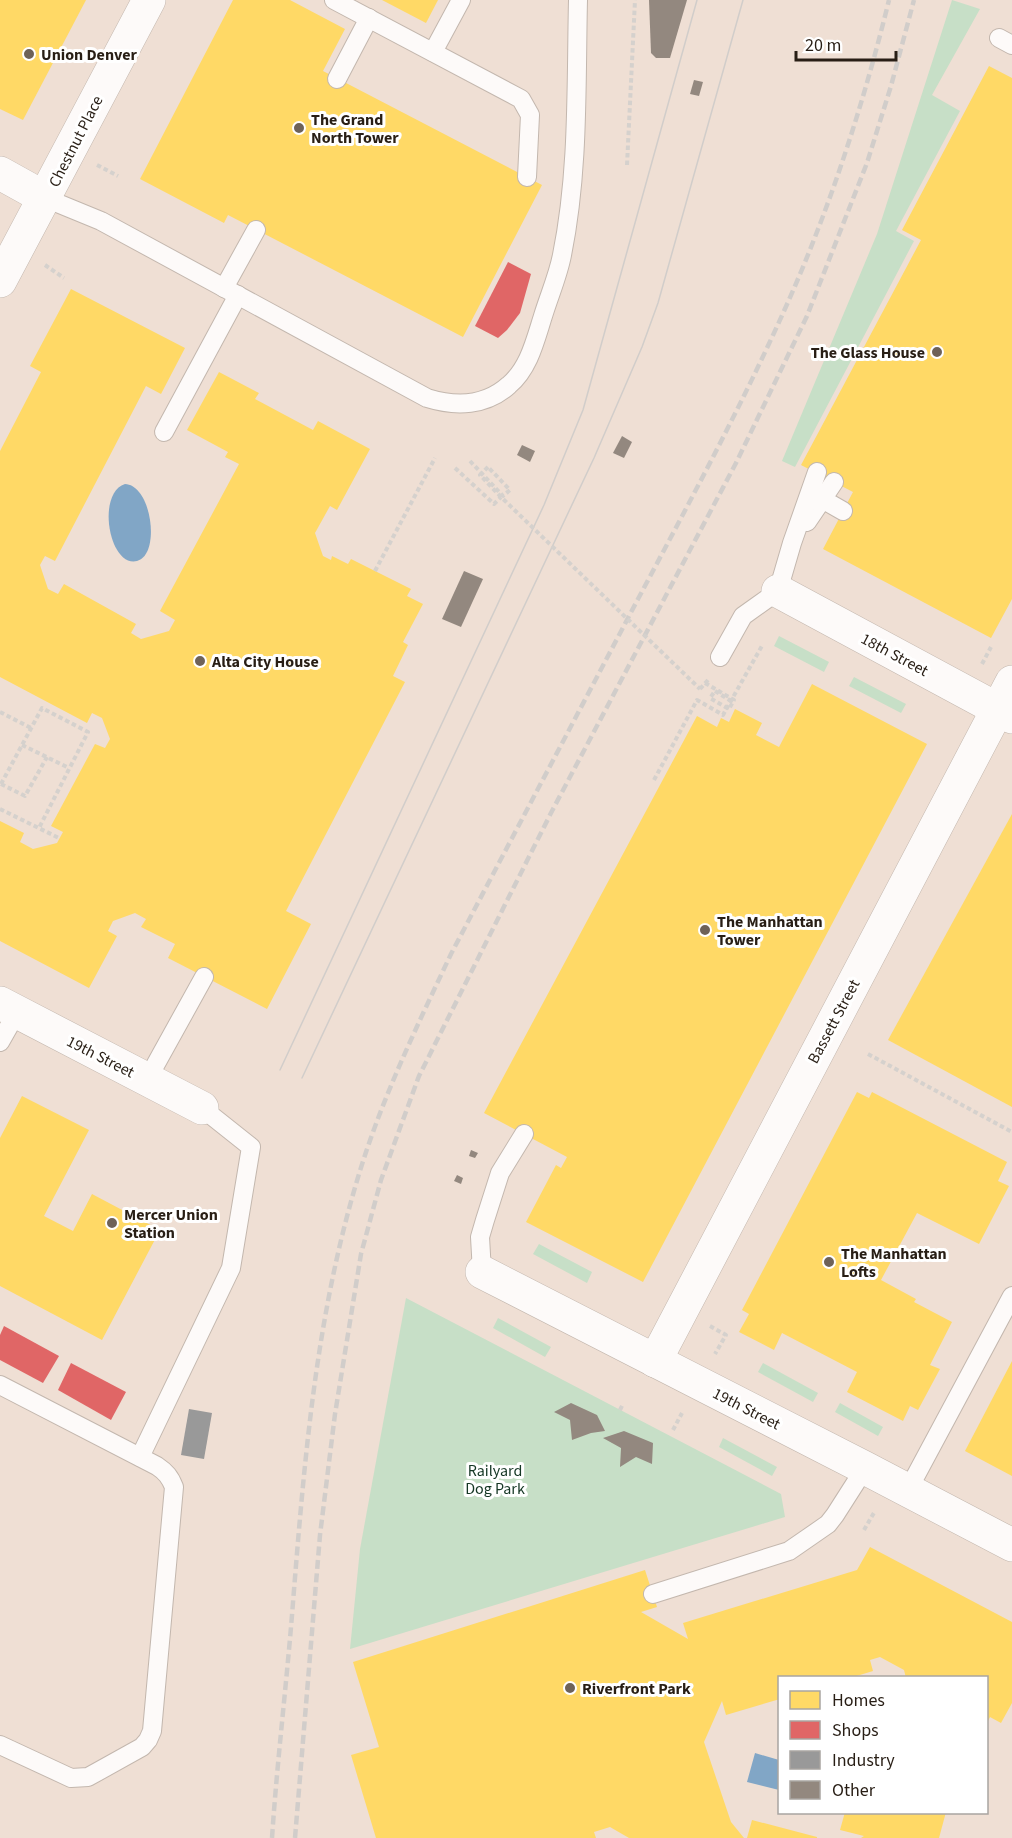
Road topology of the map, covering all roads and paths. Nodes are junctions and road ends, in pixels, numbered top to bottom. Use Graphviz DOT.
graph roads {
  1 [pos="149,0"];
  2 [pos="334,0"];
  3 [pos="461,0"];
  4 [pos="578,0"];
  5 [pos="635,0"];
  6 [pos="369,18"];
  7 [pos="433,52"];
  8 [pos="337,79"];
  9 [pos="627,165"];
  10 [pos="0,173"];
  11 [pos="527,177"];
  12 [pos="45,198"];
  13 [pos="256,230"];
  14 [pos="0,281"];
  15 [pos="231,291"];
  16 [pos="164,432"];
  17 [pos="435,458"];
  18 [pos="470,461"];
  19 [pos="455,468"];
  20 [pos="817,472"];
  21 [pos="834,482"];
  22 [pos="501,497"];
  23 [pos="822,499"];
  24 [pos="843,511"];
  25 [pos="792,543"];
  26 [pos="375,571"];
  27 [pos="778,591"];
  28 [pos="763,644"];
  29 [pos="720,657"];
  30 [pos="705,683"];
  31 [pos="700,689"];
  32 [pos="731,701"];
  33 [pos="1007,702"];
  34 [pos="0,712"];
  35 [pos="31,729"];
  36 [pos="22,745"];
  37 [pos="47,757"];
  38 [pos="69,768"];
  39 [pos="654,780"];
  40 [pos="0,784"];
  41 [pos="0,808"];
  42 [pos="39,828"];
  43 [pos="59,838"];
  44 [pos="204,977"];
  45 [pos="8,1008"];
  46 [pos="0,1042"];
  47 [pos="868,1054"];
  48 [pos="147,1080"];
  49 [pos="202,1108"];
  50 [pos="1012,1132"];
  51 [pos="524,1134"];
  52 [pos="482,1272"];
  53 [pos="1012,1296"];
  54 [pos="655,1360"];
  55 [pos="0,1385"];
  56 [pos="623,1404"];
  57 [pos="620,1410"];
  58 [pos="140,1457"];
  59 [pos="865,1468"];
  60 [pos="908,1490"];
  61 [pos="1012,1545"];
  62 [pos="653,1594"];
  63 [pos="0,1744"];
  1 -- 12 [label="street, Chestnut Place"];
  2 -- 6 [label="lane"];
  3 -- 7 [label="lane"];
  4 -- 15 [label="lane"];
  5 -- 9 [label="path"];
  6 -- 7 [label="lane"];
  6 -- 8 [label="lane"];
  7 -- 11 [label="lane"];
  10 -- 12 [label="street"];
  12 -- 14 [label="street, Chestnut Place"];
  12 -- 15 [label="lane"];
  13 -- 15 [label="lane"];
  15 -- 16 [label="lane"];
  17 -- 26 [label="path"];
  18 -- 22 [label="path, bridge"];
  19 -- 22 [label="path"];
  20 -- 25 [label="lane"];
  21 -- 23 [label="lane"];
  22 -- 31 [label="path, bridge"];
  23 -- 24 [label="lane"];
  23 -- 25 [label="lane"];
  25 -- 27 [label="lane"];
  27 -- 29 [label="lane"];
  27 -- 33 [label="street, 18th Street"];
  28 -- 32 [label="path"];
  30 -- 32 [label="path, bridge"];
  32 -- 39 [label="path"];
  33 -- 54 [label="street, Bassett Street"];
  34 -- 35 [label="path"];
  35 -- 36 [label="path"];
  35 -- 38 [label="path"];
  36 -- 37 [label="path"];
  36 -- 40 [label="path"];
  37 -- 38 [label="path"];
  37 -- 40 [label="path"];
  38 -- 42 [label="path"];
  41 -- 42 [label="path"];
  42 -- 43 [label="path"];
  44 -- 48 [label="lane"];
  45 -- 46 [label="lane"];
  45 -- 48 [label="street, 19th Street"];
  47 -- 50 [label="path"];
  48 -- 49 [label="street, 19th Street"];
  49 -- 58 [label="lane"];
  51 -- 52 [label="lane"];
  52 -- 54 [label="street, 19th Street"];
  53 -- 60 [label="lane"];
  54 -- 59 [label="street, 19th Street"];
  55 -- 58 [label="lane"];
  56 -- 57 [label="path"];
  58 -- 63 [label="lane"];
  59 -- 60 [label="street, 19th Street"];
  59 -- 62 [label="lane"];
  60 -- 61 [label="street, 19th Street"];
}
